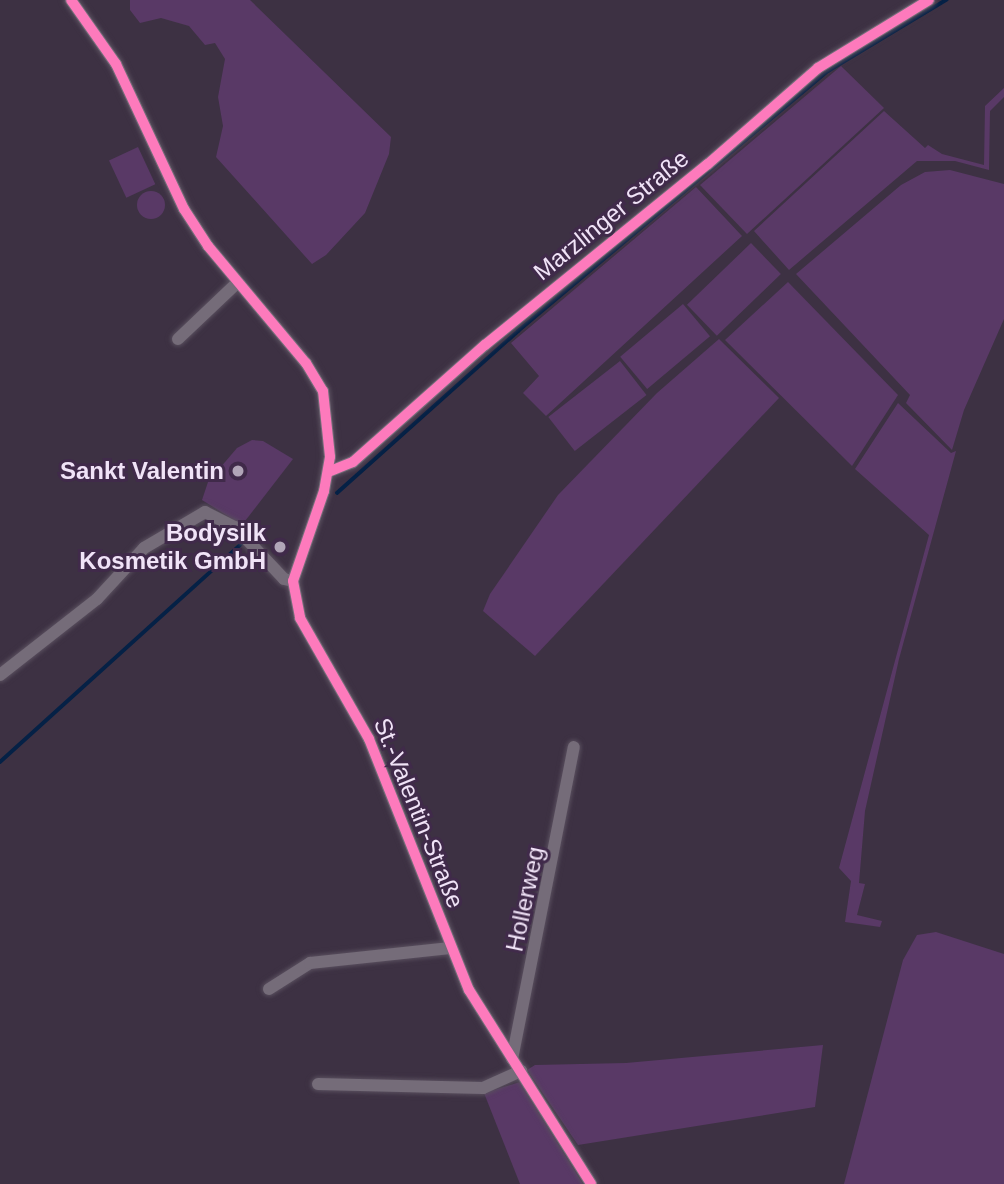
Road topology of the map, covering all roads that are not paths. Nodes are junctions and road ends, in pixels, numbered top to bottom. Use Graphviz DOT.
graph roads {
  1 [pos="71,0"];
  2 [pos="929,0"];
  3 [pos="236,284"];
  4 [pos="178,339"];
  5 [pos="328,472"];
  6 [pos="293,581"];
  7 [pos="0,675"];
  8 [pos="574,747"];
  9 [pos="450,947"];
  10 [pos="269,989"];
  11 [pos="512,1059"];
  12 [pos="521,1071"];
  13 [pos="318,1084"];
  14 [pos="591,1184"];
  1 -- 3 [label="street, St.-Valentin-Straße"];
  2 -- 5 [label="street, Marzlinger Straße"];
  3 -- 4 [label="street"];
  3 -- 5 [label="street, St.-Valentin-Straße"];
  5 -- 6 [label="street, St.-Valentin-Straße"];
  6 -- 7 [label="street"];
  6 -- 9 [label="street, St.-Valentin-Straße"];
  8 -- 11 [label="street, Hollerweg"];
  9 -- 10 [label="street"];
  9 -- 11 [label="street, St.-Valentin-Straße"];
  11 -- 12 [label="street, St.-Valentin-Straße"];
  12 -- 13 [label="street"];
  12 -- 14 [label="street, St.-Valentin-Straße"];
}
